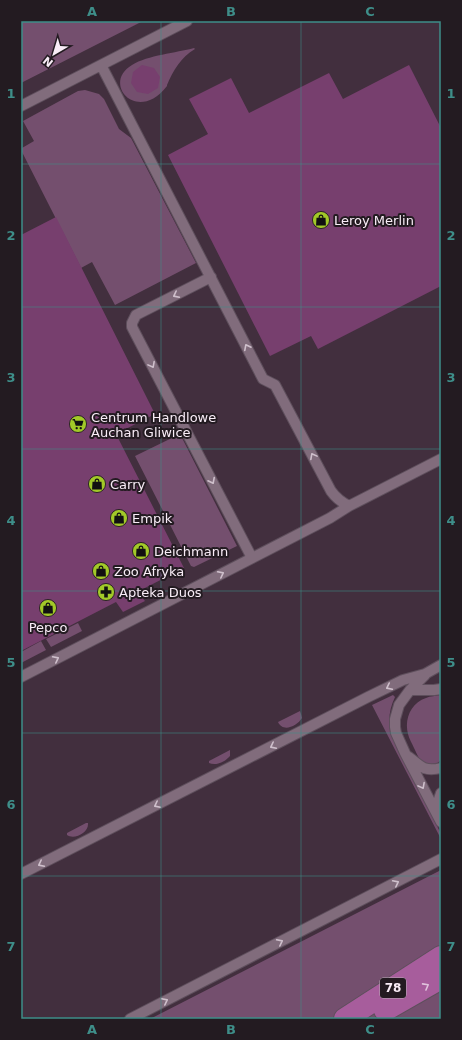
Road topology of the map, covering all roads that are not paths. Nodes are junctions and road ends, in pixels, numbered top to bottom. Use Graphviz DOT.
graph roads {
  1 [pos="187,21"];
  2 [pos="101,64"];
  3 [pos="21,106"];
  4 [pos="211,277"];
  5 [pos="441,459"];
  6 [pos="350,506"];
  7 [pos="252,558"];
  8 [pos="441,665"];
  9 [pos="425,674"];
  10 [pos="21,676"];
  11 [pos="441,689"];
  12 [pos="410,690"];
  13 [pos="405,753"];
  14 [pos="441,768"];
  15 [pos="441,793"];
  16 [pos="440,820"];
  17 [pos="441,859"];
  18 [pos="21,874"];
  19 [pos="441,957"];
  20 [pos="441,978"];
  21 [pos="130,1019"];
  22 [pos="346,1019"];
  23 [pos="368,1019"];
  1 -- 2 [label="lane"];
  2 -- 3 [label="lane"];
  2 -- 4 [label="lane"];
  6 -- 4 [label="lane, one-way"];
  4 -- 7 [label="lane, one-way"];
  5 -- 6 [label="lane"];
  6 -- 7 [label="lane"];
  10 -- 7 [label="lane, one-way"];
  8 -- 9 [label="lane"];
  9 -- 12 [label="lane"];
  9 -- 18 [label="lane, one-way"];
  11 -- 12 [label="lane"];
  12 -- 13 [label="lane"];
  13 -- 14 [label="lane"];
  13 -- 16 [label="lane, one-way"];
  15 -- 16 [label="lane"];
  21 -- 17 [label="lane, one-way"];
  19 -- 22 [label="main road, 78"];
  23 -- 20 [label="main road, 78, one-way"];
}
